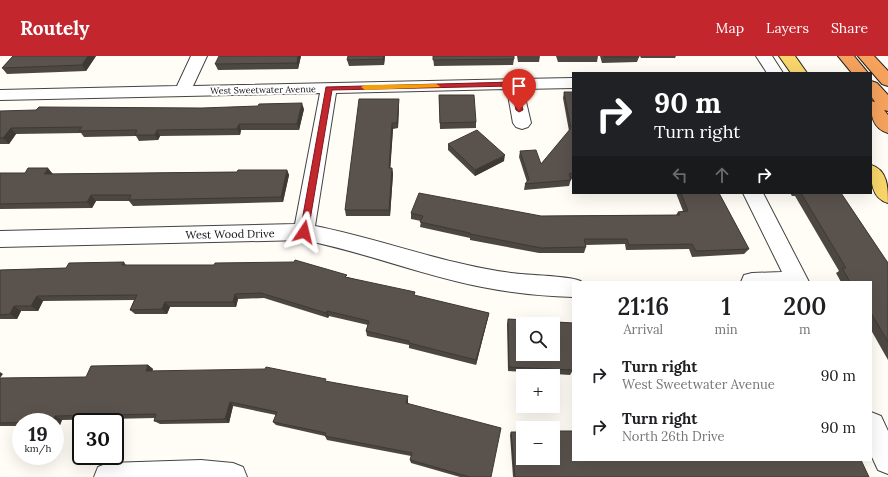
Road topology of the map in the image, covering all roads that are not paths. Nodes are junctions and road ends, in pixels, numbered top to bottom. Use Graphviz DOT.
graph roads {
  1 [pos="199,56"];
  2 [pos="764,56"];
  3 [pos="787,56"];
  4 [pos="830,56"];
  5 [pos="846,56"];
  6 [pos="866,56"];
  7 [pos="880,56"];
  8 [pos="888,65"];
  9 [pos="774,72"];
  10 [pos="798,72"];
  11 [pos="843,72"];
  12 [pos="859,72"];
  13 [pos="888,82"];
  14 [pos="572,83"];
  15 [pos="514,84"];
  16 [pos="872,87"];
  17 [pos="329,88"];
  18 [pos="183,91"];
  19 [pos="0,95"];
  20 [pos="888,106"];
  21 [pos="872,107"];
  22 [pos="522,123"];
  23 [pos="888,127"];
  24 [pos="872,173"];
  25 [pos="754,194"];
  26 [pos="888,196"];
  27 [pos="304,232"];
  28 [pos="0,239"];
  29 [pos="798,281"];
  30 [pos="572,287"];
  31 [pos="872,428"];
  32 [pos="888,460"];
  33 [pos="108,477"];
  34 [pos="233,477"];
  1 -- 18 [label="street"];
  2 -- 9 [label="street"];
  3 -- 10 [label="main road"];
  4 -- 11 [label="highway"];
  5 -- 12 [label="highway"];
  6 -- 13 [label="highway"];
  7 -- 8 [label="highway"];
  14 -- 15 [label="street, West Sweetwater Avenue"];
  15 -- 17 [label="street, West Sweetwater Avenue"];
  15 -- 22 [label="street"];
  16 -- 20 [label="highway"];
  17 -- 18 [label="street, West Sweetwater Avenue"];
  17 -- 27 [label="street"];
  18 -- 19 [label="street, West Sweetwater Avenue"];
  21 -- 23 [label="highway"];
  24 -- 26 [label="main road"];
  25 -- 29 [label="street"];
  27 -- 28 [label="street, West Wood Drive"];
  27 -- 30 [label="street, West Wood Drive"];
  31 -- 32 [label="street"];
  33 -- 34 [label="street"];
}
